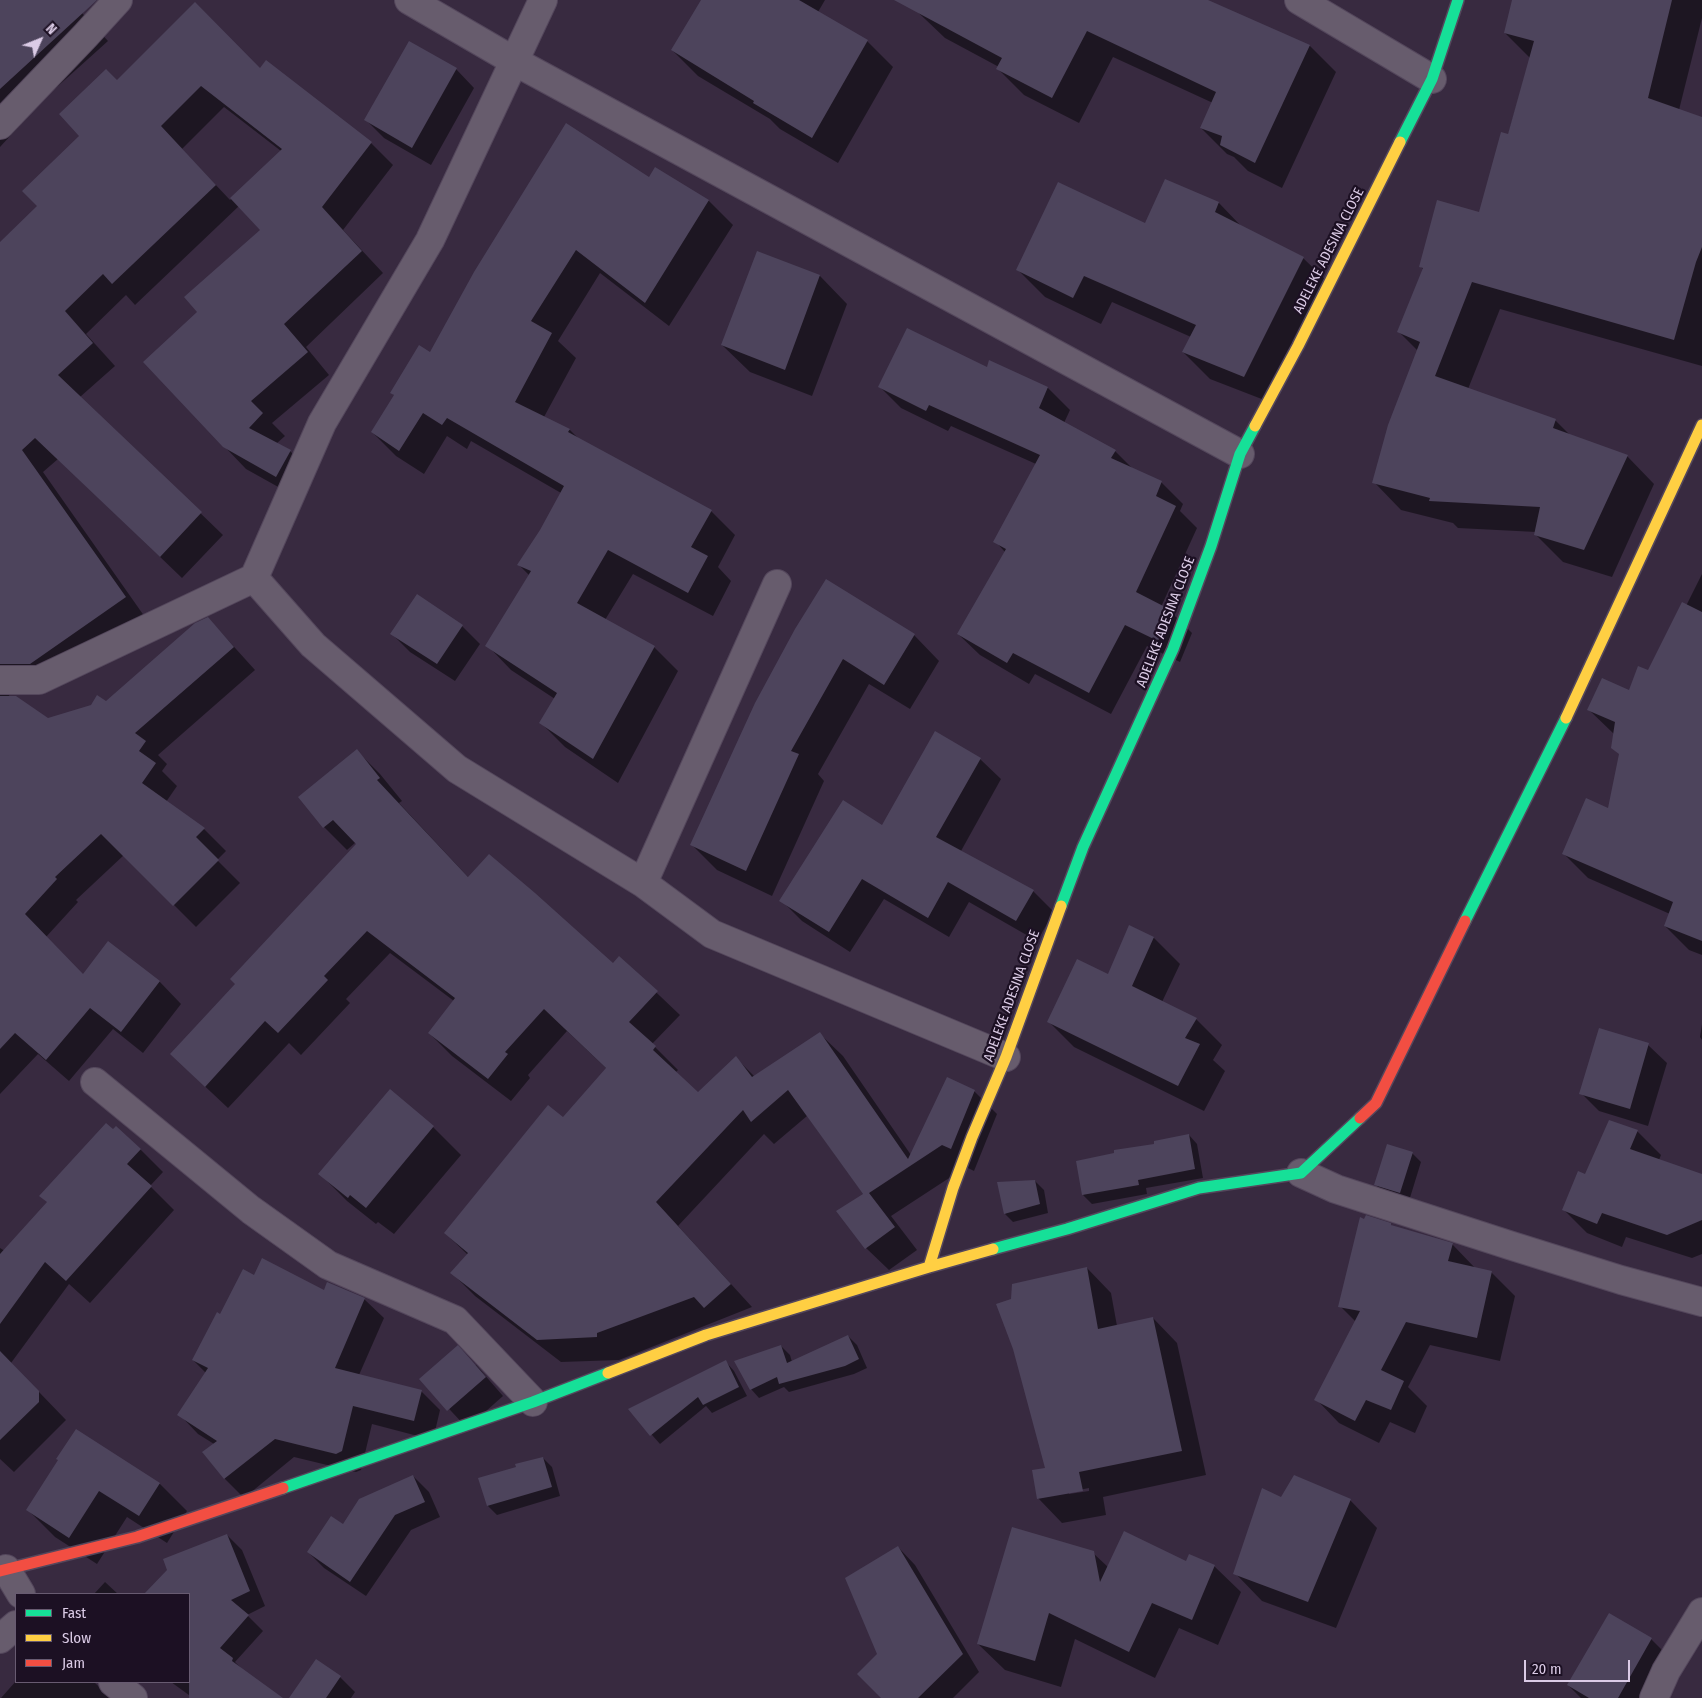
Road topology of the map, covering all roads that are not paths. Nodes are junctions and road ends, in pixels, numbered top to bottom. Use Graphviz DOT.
graph roads {
  1 [pos="118,0"];
  2 [pos="409,0"];
  3 [pos="543,0"];
  4 [pos="1299,0"];
  5 [pos="1458,0"];
  6 [pos="514,61"];
  7 [pos="1432,79"];
  8 [pos="0,125"];
  9 [pos="1702,425"];
  10 [pos="1240,454"];
  11 [pos="254,578"];
  12 [pos="777,584"];
  13 [pos="0,680"];
  14 [pos="643,883"];
  15 [pos="1006,1057"];
  16 [pos="95,1082"];
  17 [pos="1301,1173"];
  18 [pos="929,1267"];
  19 [pos="1702,1302"];
  20 [pos="533,1402"];
  21 [pos="3,1570"];
  22 [pos="20,1593"];
  23 [pos="1702,1612"];
  24 [pos="15,1626"];
  25 [pos="0,1639"];
  26 [pos="114,1683"];
  27 [pos="133,1698"];
  28 [pos="1654,1698"];
  1 -- 8 [label="street"];
  2 -- 6 [label="street"];
  3 -- 6 [label="street"];
  4 -- 7 [label="street"];
  5 -- 7 [label="street, ADELEKE ADESINA CLOSE"];
  6 -- 10 [label="street"];
  6 -- 11 [label="street"];
  7 -- 10 [label="street, ADELEKE ADESINA CLOSE"];
  9 -- 17 [label="street"];
  10 -- 15 [label="street, ADELEKE ADESINA CLOSE"];
  11 -- 13 [label="street"];
  11 -- 14 [label="street"];
  12 -- 14 [label="street"];
  14 -- 15 [label="street"];
  15 -- 18 [label="street, ADELEKE ADESINA CLOSE"];
  16 -- 20 [label="street"];
  17 -- 18 [label="street"];
  17 -- 19 [label="street"];
  18 -- 20 [label="street"];
  20 -- 21 [label="street"];
  21 -- 22 [label="street"];
  23 -- 28 [label="street"];
  24 -- 25 [label="street"];
  26 -- 27 [label="street"];
}
